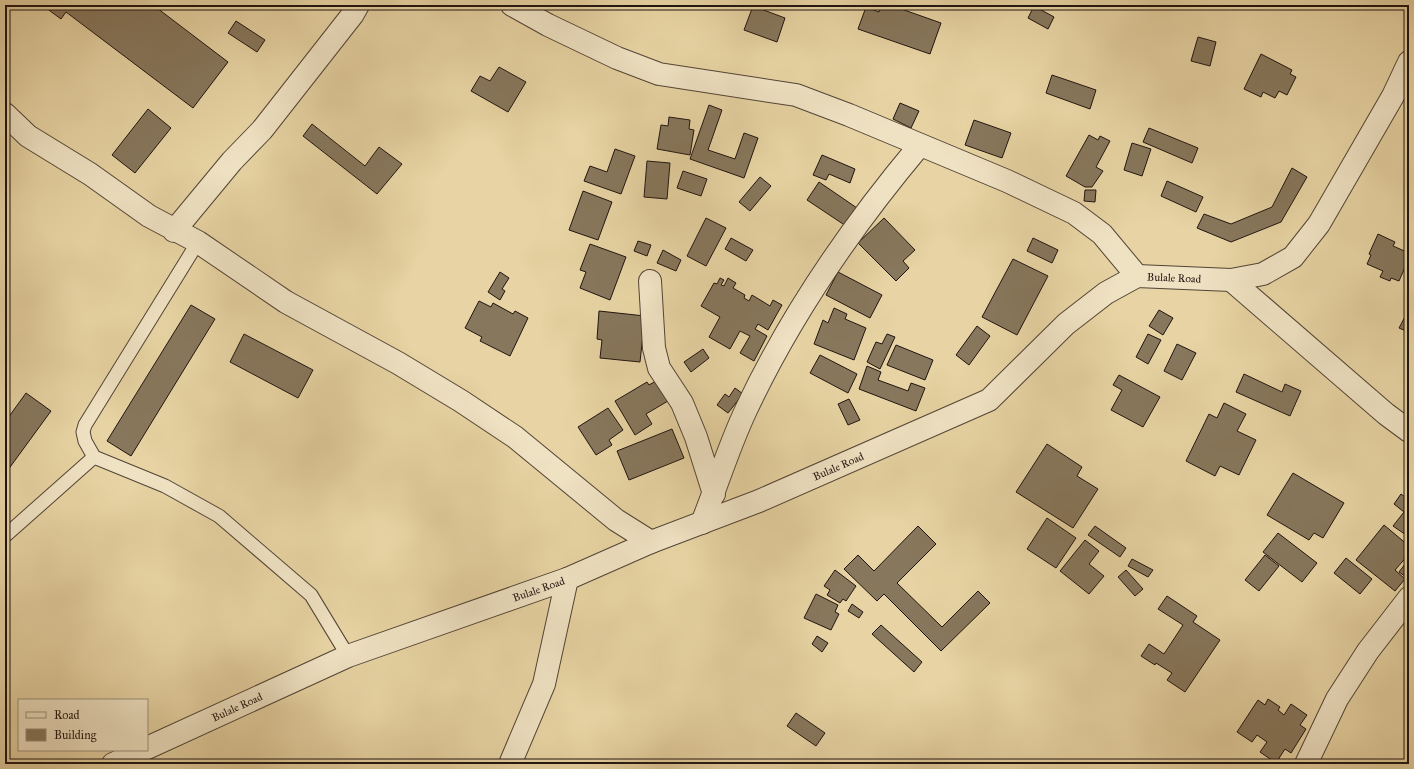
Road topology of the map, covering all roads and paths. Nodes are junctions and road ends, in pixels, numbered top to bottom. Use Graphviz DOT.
graph roads {
  1 [pos="358,5"];
  2 [pos="512,5"];
  3 [pos="1409,62"];
  4 [pos="1401,94"];
  5 [pos="5,114"];
  6 [pos="920,145"];
  7 [pos="174,230"];
  8 [pos="198,242"];
  9 [pos="1137,276"];
  10 [pos="1231,280"];
  11 [pos="650,281"];
  12 [pos="1409,431"];
  13 [pos="94,457"];
  14 [pos="714,494"];
  15 [pos="702,523"];
  16 [pos="5,536"];
  17 [pos="651,542"];
  18 [pos="566,579"];
  19 [pos="1409,598"];
  20 [pos="348,656"];
  21 [pos="148,748"];
  22 [pos="142,751"];
  23 [pos="113,764"];
  24 [pos="510,764"];
  25 [pos="1306,764"];
  1 -- 7 [label="street"];
  2 -- 6 [label="street"];
  3 -- 4 [label="street, Bulale Road"];
  4 -- 10 [label="street, Bulale Road"];
  5 -- 7 [label="street"];
  6 -- 9 [label="street"];
  6 -- 14 [label="street"];
  7 -- 8 [label="street"];
  8 -- 13 [label="lane"];
  8 -- 17 [label="street"];
  9 -- 10 [label="street, Bulale Road"];
  9 -- 15 [label="street, Bulale Road"];
  10 -- 12 [label="street"];
  11 -- 14 [label="street"];
  13 -- 16 [label="lane"];
  13 -- 20 [label="lane"];
  14 -- 15 [label="street"];
  15 -- 17 [label="street, Bulale Road"];
  17 -- 18 [label="street, Bulale Road"];
  18 -- 20 [label="street, Bulale Road"];
  18 -- 24 [label="street"];
  19 -- 25 [label="street"];
  20 -- 21 [label="street, Bulale Road"];
  22 -- 23 [label="street"];
}
